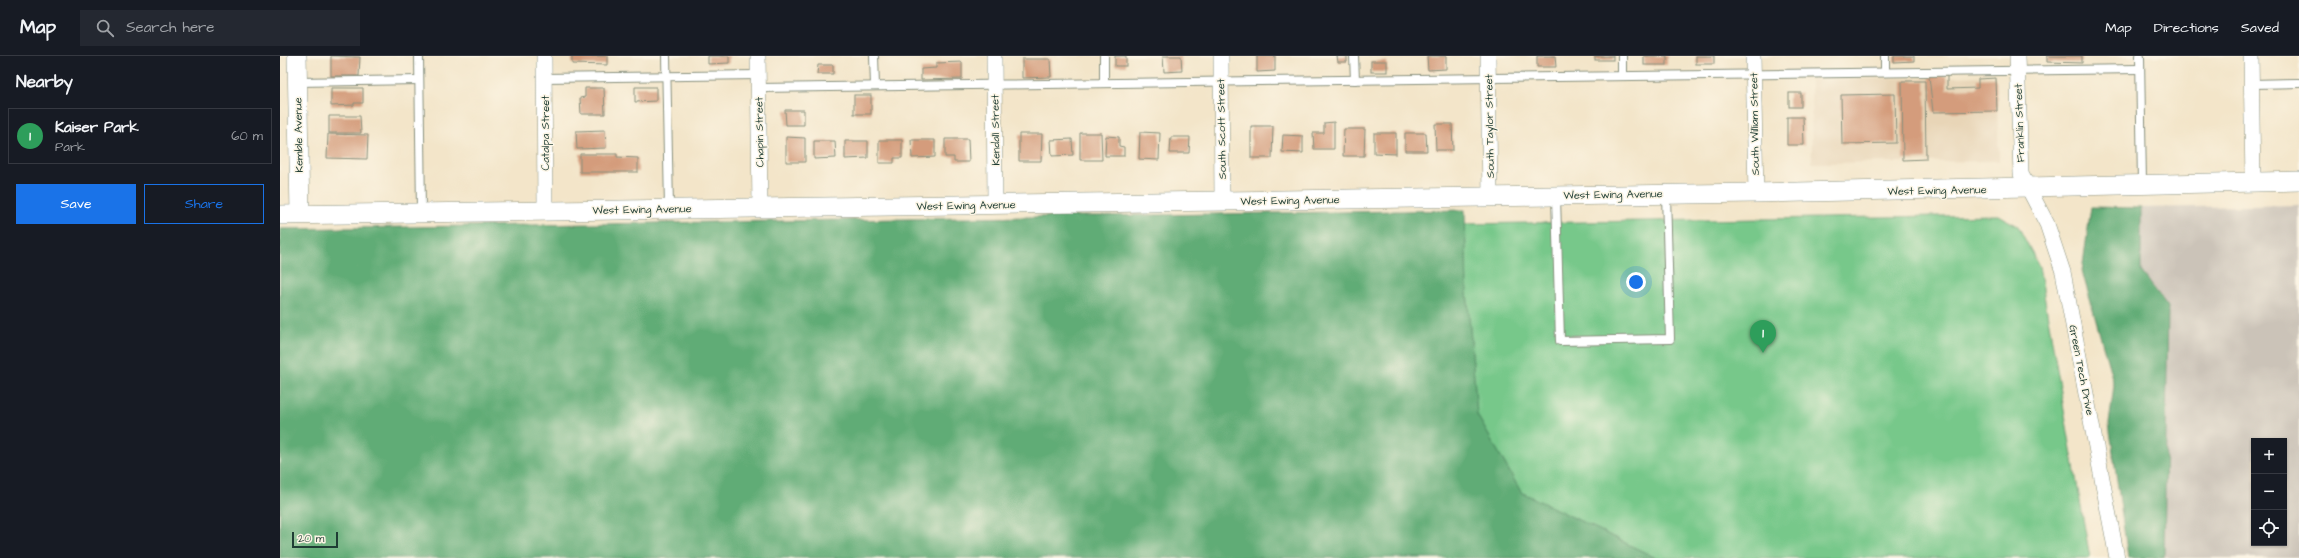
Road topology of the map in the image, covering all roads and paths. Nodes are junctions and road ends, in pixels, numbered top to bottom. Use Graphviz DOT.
graph roads {
  1 [pos="297,56"];
  2 [pos="419,56"];
  3 [pos="544,56"];
  4 [pos="666,56"];
  5 [pos="758,56"];
  6 [pos="874,56"];
  7 [pos="994,56"];
  8 [pos="1104,56"];
  9 [pos="1220,56"];
  10 [pos="1354,56"];
  11 [pos="1488,56"];
  12 [pos="1622,56"];
  13 [pos="1753,56"];
  14 [pos="1885,56"];
  15 [pos="2140,56"];
  16 [pos="2251,56"];
  17 [pos="2017,63"];
  18 [pos="2140,69"];
  19 [pos="1885,72"];
  20 [pos="1753,74"];
  21 [pos="666,76"];
  22 [pos="1622,76"];
  23 [pos="544,78"];
  24 [pos="1488,78"];
  25 [pos="419,80"];
  26 [pos="1355,80"];
  27 [pos="297,82"];
  28 [pos="759,82"];
  29 [pos="1221,82"];
  30 [pos="2299,82"];
  31 [pos="1104,83"];
  32 [pos="2251,84"];
  33 [pos="994,85"];
  34 [pos="875,86"];
  35 [pos="2299,181"];
  36 [pos="2253,182"];
  37 [pos="2142,186"];
  38 [pos="2030,188"];
  39 [pos="1666,193"];
  40 [pos="1756,193"];
  41 [pos="1490,196"];
  42 [pos="1556,196"];
  43 [pos="1222,201"];
  44 [pos="995,204"];
  45 [pos="760,207"];
  46 [pos="669,208"];
  47 [pos="545,210"];
  48 [pos="421,212"];
  49 [pos="300,214"];
  50 [pos="280,215"];
  51 [pos="2117,558"];
  1 -- 27 [label="street, Kemble Avenue"];
  2 -- 25 [label="lane"];
  3 -- 23 [label="street, Catalpa Street"];
  4 -- 21 [label="lane"];
  5 -- 28 [label="street, Chapin Street"];
  6 -- 34 [label="lane"];
  7 -- 33 [label="street, Kendall Street"];
  8 -- 31 [label="lane"];
  9 -- 29 [label="street, South Scott Street"];
  10 -- 26 [label="lane"];
  11 -- 24 [label="street, South Taylor Street"];
  12 -- 22 [label="lane"];
  13 -- 20 [label="street, South William Street"];
  14 -- 19 [label="lane"];
  15 -- 18 [label="lane"];
  16 -- 32 [label="street"];
  17 -- 18 [label="lane"];
  17 -- 19 [label="lane"];
  17 -- 38 [label="street, Franklin Street"];
  18 -- 37 [label="lane"];
  19 -- 20 [label="lane"];
  20 -- 22 [label="lane"];
  20 -- 40 [label="street, South William Street"];
  21 -- 23 [label="lane"];
  21 -- 28 [label="lane"];
  21 -- 46 [label="lane"];
  22 -- 24 [label="lane"];
  23 -- 47 [label="street, Catalpa Street"];
  24 -- 26 [label="lane"];
  24 -- 41 [label="street, South Taylor Street"];
  25 -- 27 [label="lane"];
  25 -- 48 [label="lane"];
  26 -- 29 [label="lane"];
  27 -- 49 [label="street, Kemble Avenue"];
  28 -- 34 [label="lane"];
  28 -- 45 [label="street, Chapin Street"];
  29 -- 31 [label="lane"];
  29 -- 43 [label="street, South Scott Street"];
  30 -- 32 [label="lane"];
  31 -- 33 [label="lane"];
  32 -- 36 [label="street"];
  33 -- 34 [label="lane"];
  33 -- 44 [label="street, Kendall Street"];
  35 -- 36 [label="street, West Ewing Avenue"];
  36 -- 37 [label="street, West Ewing Avenue"];
  37 -- 38 [label="street, West Ewing Avenue"];
  38 -- 40 [label="street, West Ewing Avenue"];
  38 -- 51 [label="street, Green Tech Drive"];
  39 -- 40 [label="street, West Ewing Avenue"];
  39 -- 42 [label="street, West Ewing Avenue"];
  39 -- 42 [label="lane"];
  41 -- 42 [label="street, West Ewing Avenue"];
  41 -- 43 [label="street, West Ewing Avenue"];
  43 -- 44 [label="street, West Ewing Avenue"];
  44 -- 45 [label="street, West Ewing Avenue"];
  45 -- 46 [label="street, West Ewing Avenue"];
  46 -- 47 [label="street, West Ewing Avenue"];
  47 -- 48 [label="street, West Ewing Avenue"];
  48 -- 49 [label="street, West Ewing Avenue"];
  49 -- 50 [label="street, West Ewing Avenue"];
}
